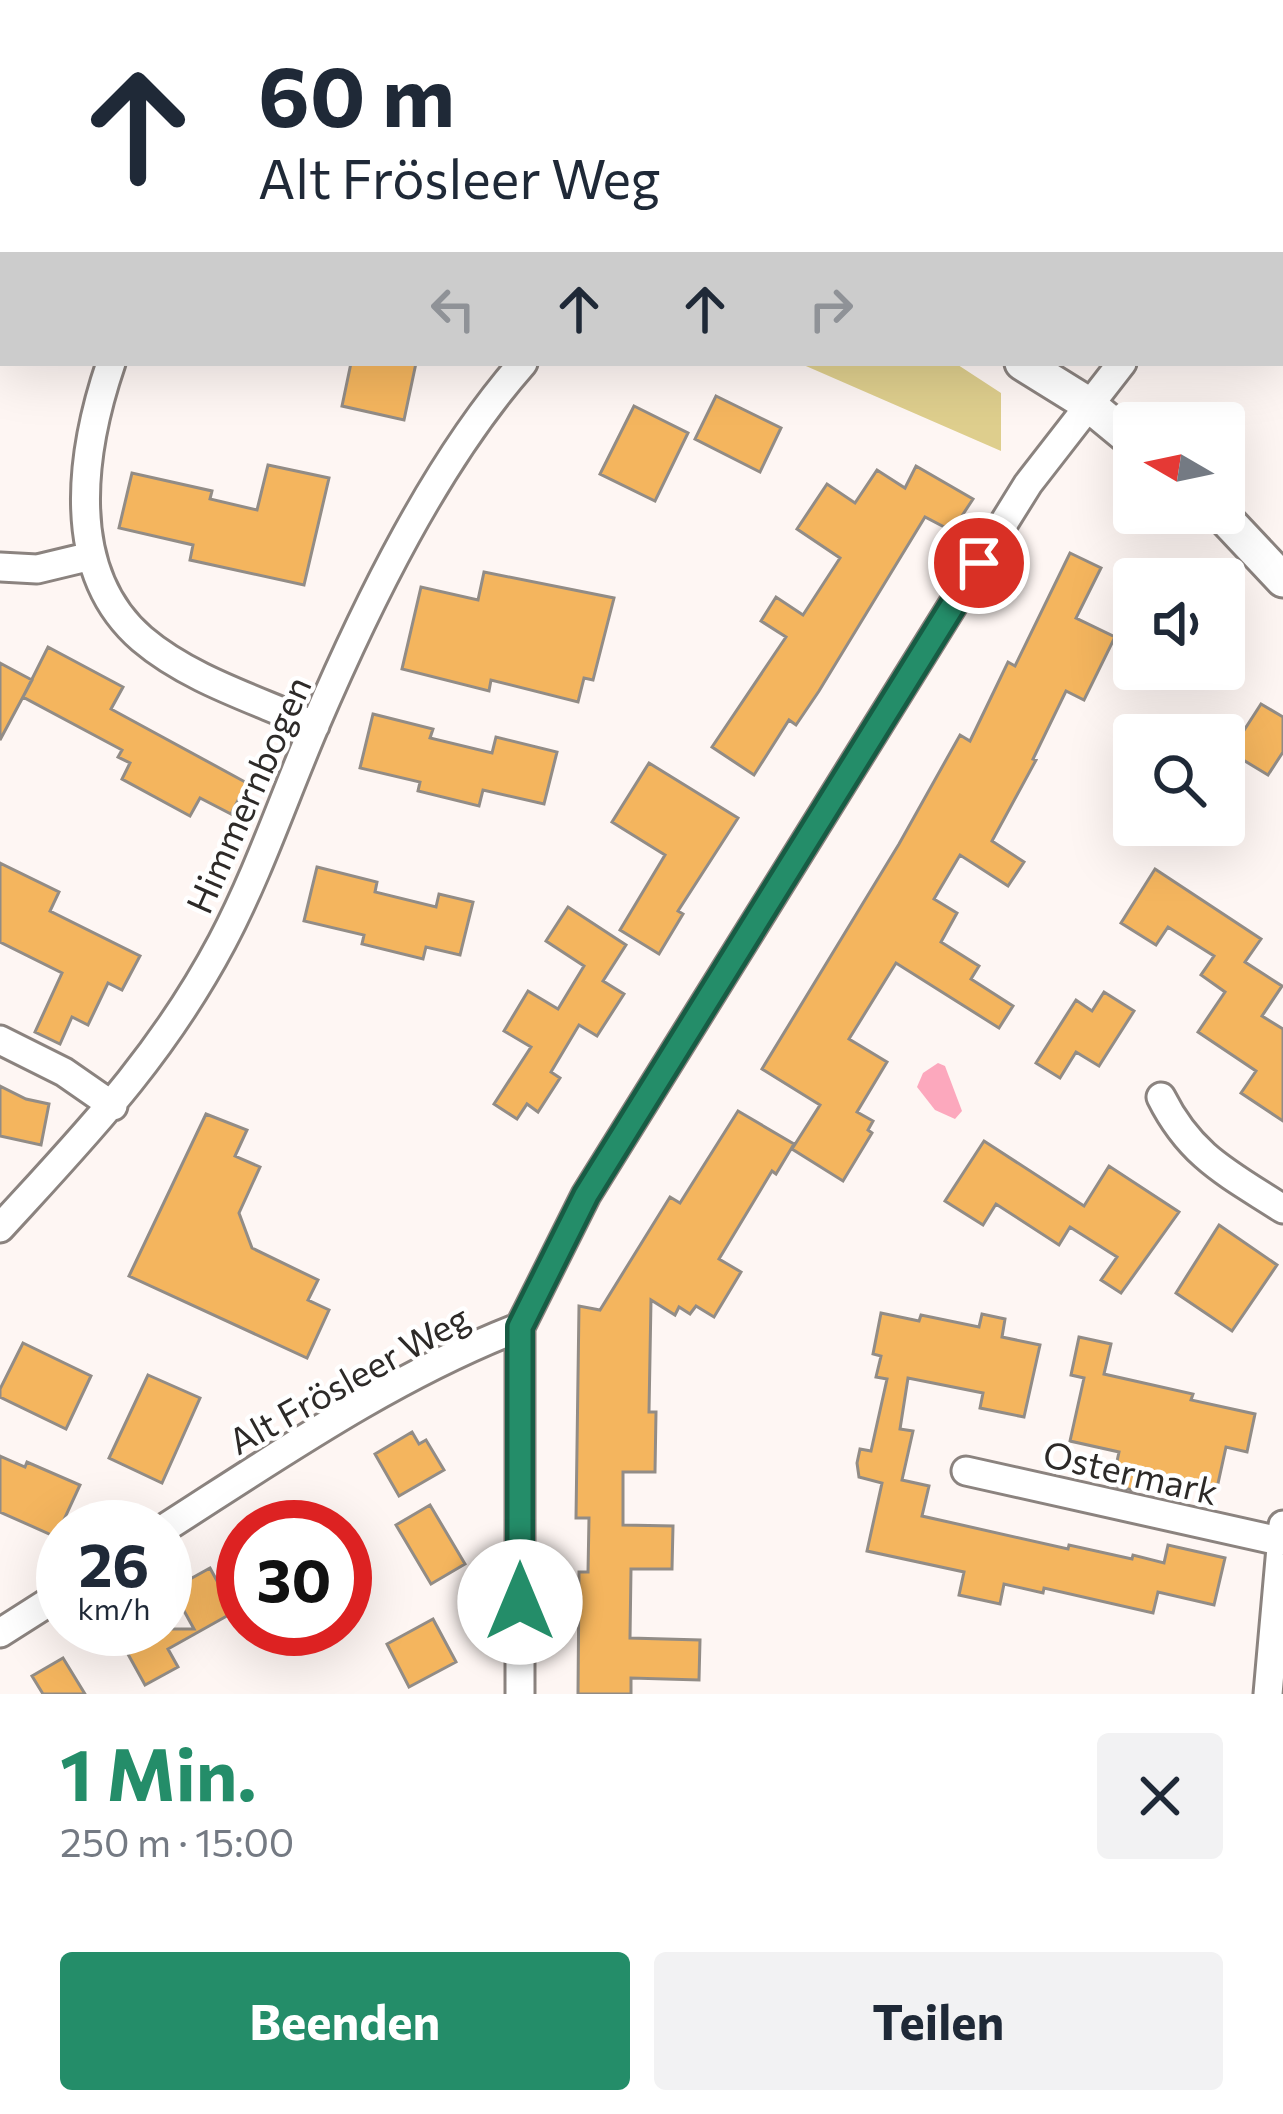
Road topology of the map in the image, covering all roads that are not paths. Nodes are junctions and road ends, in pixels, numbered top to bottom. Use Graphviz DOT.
graph roads {
  1 [pos="110,366"];
  2 [pos="521,366"];
  3 [pos="1027,366"];
  4 [pos="1120,366"];
  5 [pos="1088,404"];
  6 [pos="1113,425"];
  7 [pos="1240,534"];
  8 [pos="91,556"];
  9 [pos="0,567"];
  10 [pos="1283,580"];
  11 [pos="315,726"];
  12 [pos="0,1040"];
  13 [pos="1161,1097"];
  14 [pos="113,1106"];
  15 [pos="1283,1210"];
  16 [pos="0,1228"];
  17 [pos="520,1327"];
  18 [pos="966,1471"];
  19 [pos="192,1511"];
  20 [pos="1281,1533"];
  21 [pos="36,1610"];
  22 [pos="0,1633"];
  23 [pos="520,1694"];
  24 [pos="1268,1694"];
  1 -- 8 [label="street"];
  2 -- 11 [label="street, Himmernbogen"];
  3 -- 5 [label="street"];
  4 -- 5 [label="street, Alt Frösleer Weg"];
  5 -- 6 [label="street"];
  5 -- 17 [label="street, Alt Frösleer Weg"];
  7 -- 10 [label="street"];
  8 -- 9 [label="street"];
  8 -- 11 [label="street"];
  11 -- 14 [label="street, Himmernbogen"];
  12 -- 14 [label="street"];
  13 -- 15 [label="street"];
  14 -- 16 [label="street, Himmernbogen"];
  17 -- 19 [label="street, Alt Frösleer Weg"];
  17 -- 23 [label="street"];
  18 -- 20 [label="street, Ostermark"];
  20 -- 24 [label="street, Ostermark"];
  21 -- 22 [label="street"];
}
